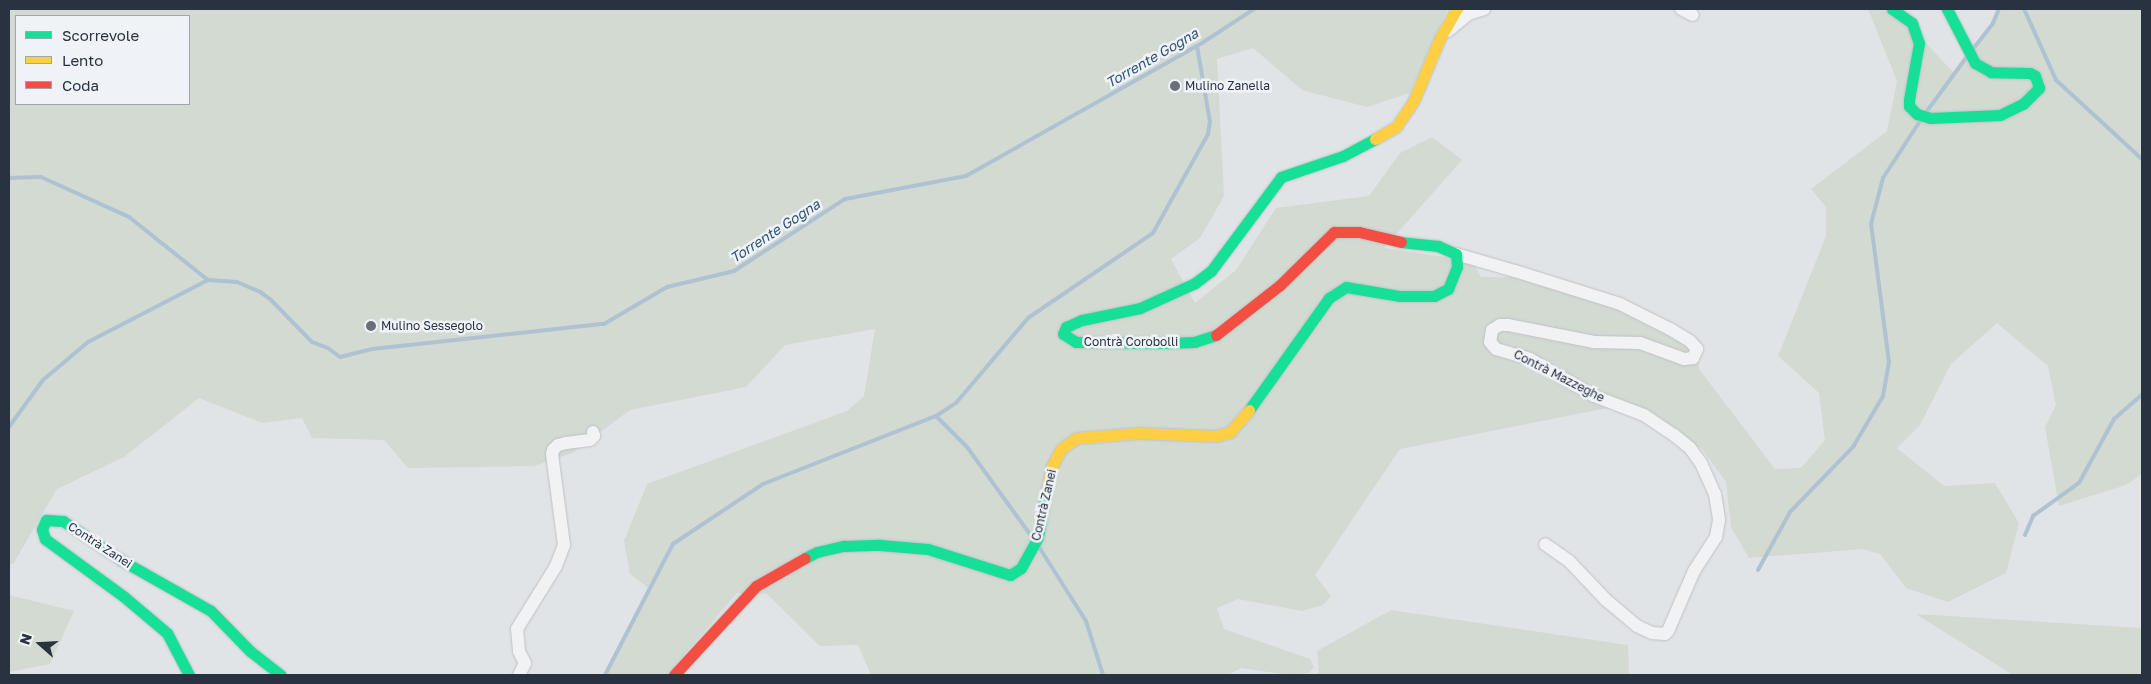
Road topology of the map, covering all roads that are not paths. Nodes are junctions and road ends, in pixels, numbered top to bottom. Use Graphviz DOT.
graph roads {
  1 [pos="1457,9"];
  2 [pos="1484,9"];
  3 [pos="1681,9"];
  4 [pos="1892,9"];
  5 [pos="1947,9"];
  6 [pos="1693,15"];
  7 [pos="1440,38"];
  8 [pos="1456,254"];
  9 [pos="593,432"];
  10 [pos="1545,544"];
  11 [pos="189,675"];
  12 [pos="281,675"];
  13 [pos="519,675"];
  14 [pos="674,675"];
  1 -- 7 [label="street, Contrà Corobolli"];
  2 -- 7 [label="street, Contrà Corobolli"];
  3 -- 6 [label="street"];
  4 -- 5 [label="street"];
  7 -- 8 [label="street, Contrà Corobolli"];
  8 -- 10 [label="street, Contrà Mazzeghe"];
  8 -- 14 [label="street, Contrà Zanei"];
  9 -- 13 [label="street"];
  11 -- 12 [label="street, Contrà Zanei"];
}
